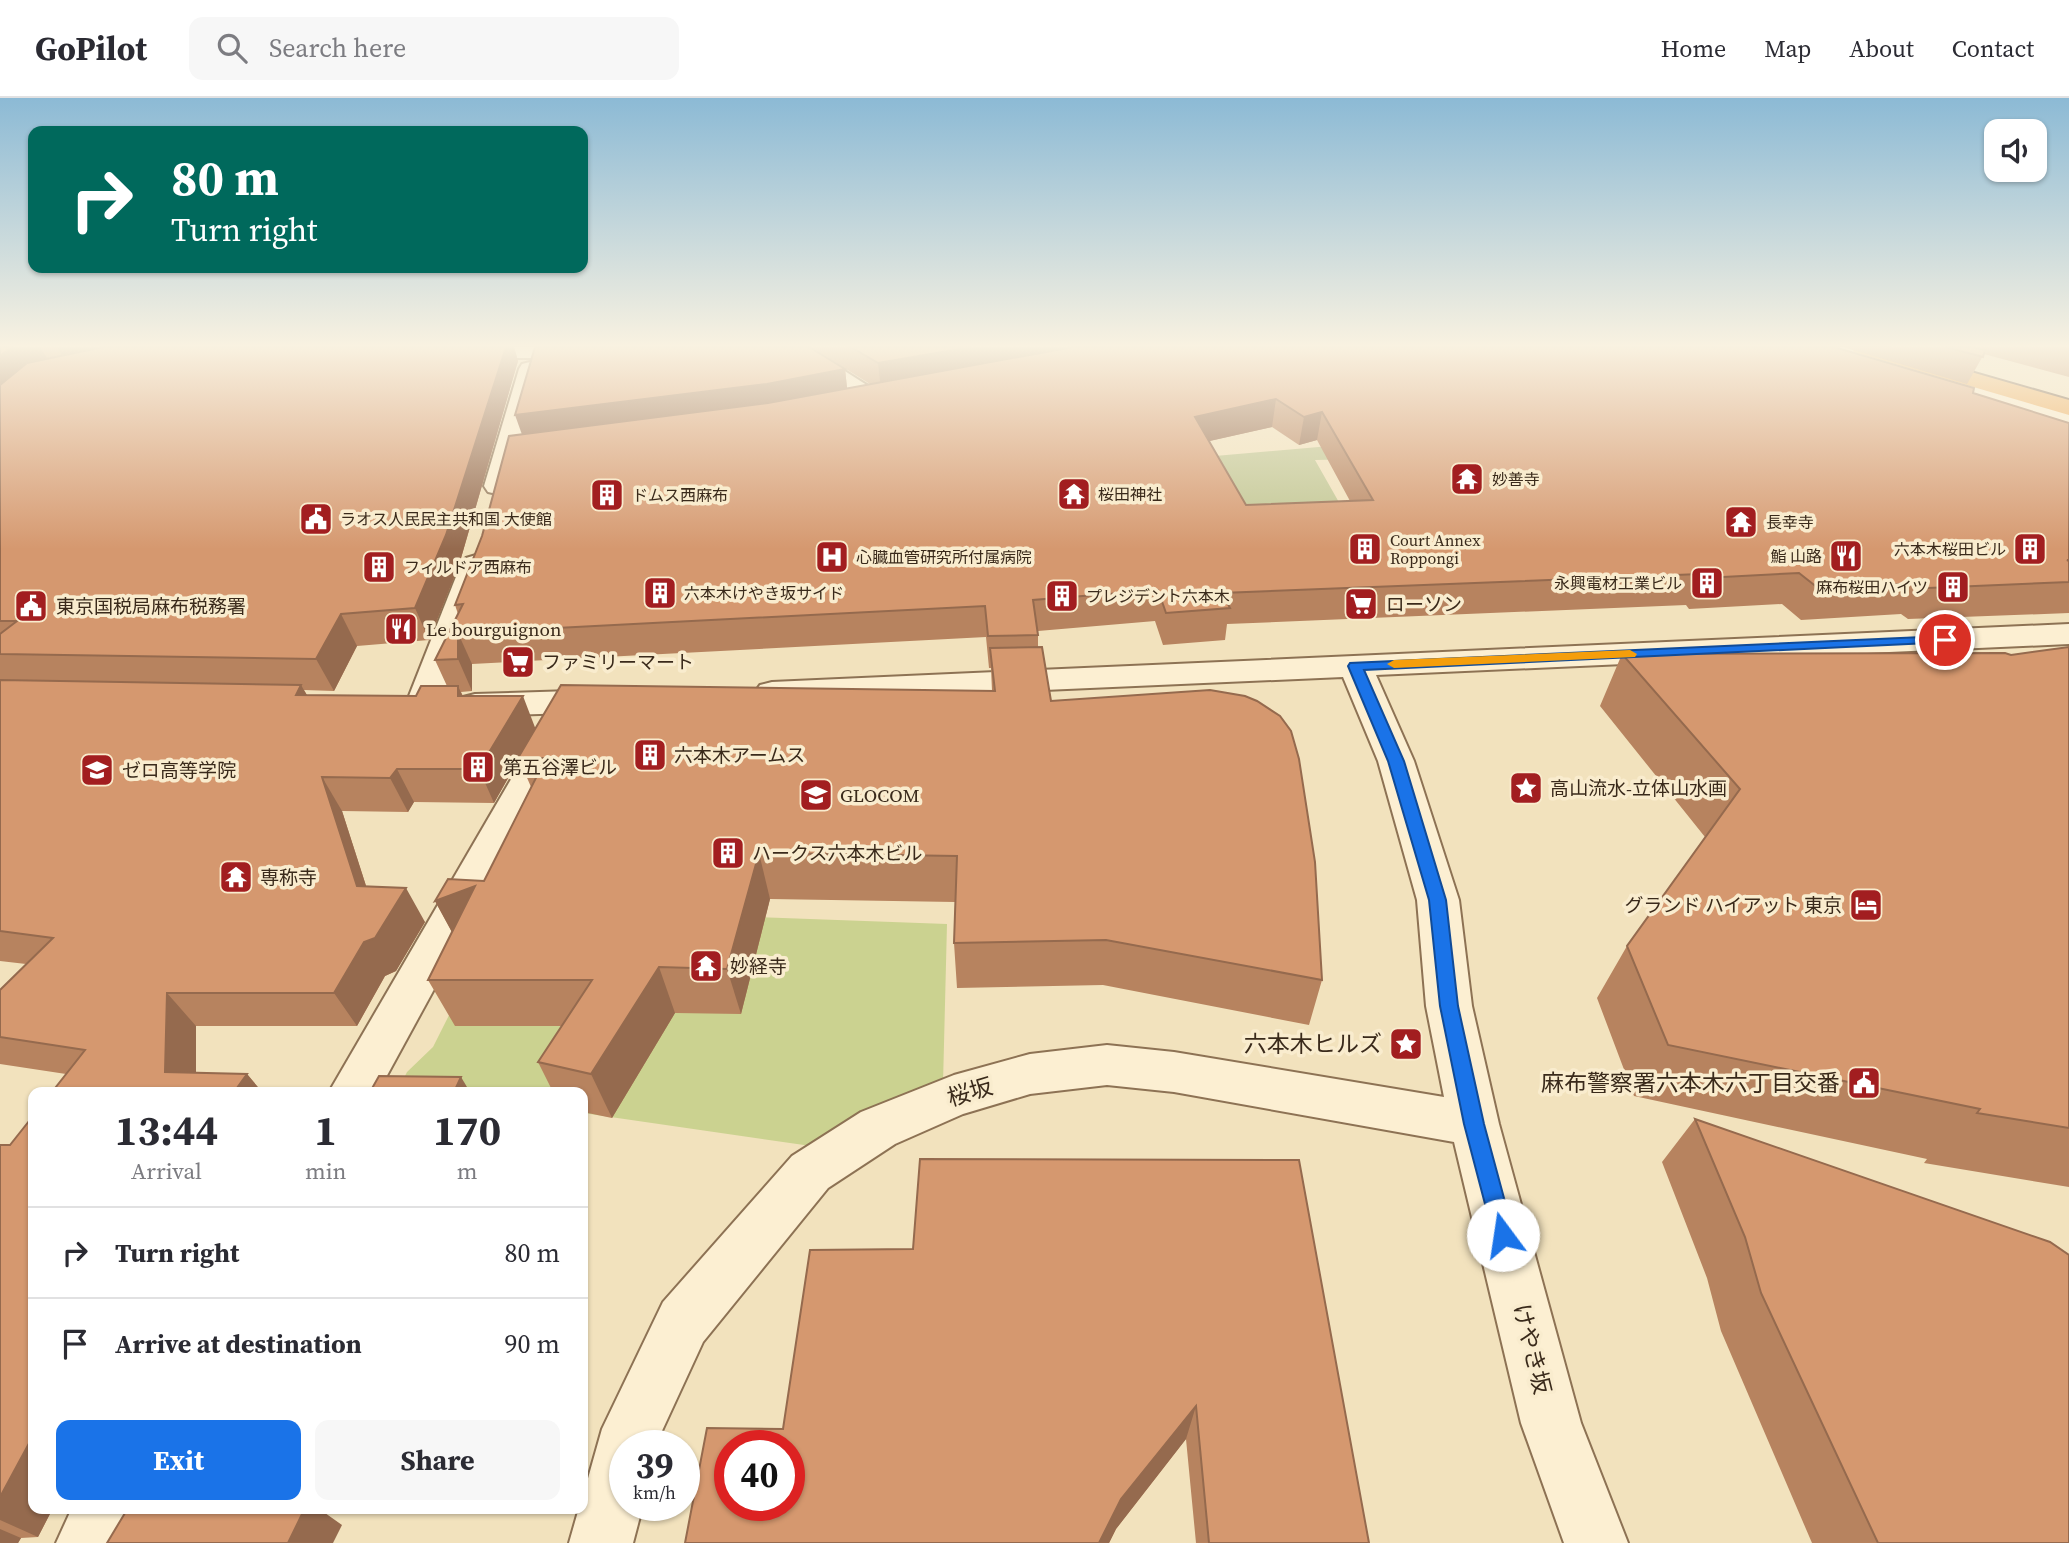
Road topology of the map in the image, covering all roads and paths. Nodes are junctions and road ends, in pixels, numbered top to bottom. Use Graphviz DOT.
graph roads {
  1 [pos="524,414"];
  2 [pos="2000,414"];
  3 [pos="2034,414"];
  4 [pos="2069,425"];
  5 [pos="2069,439"];
  6 [pos="2069,634"];
  7 [pos="1355,666"];
  8 [pos="736,694"];
  9 [pos="640,699"];
  10 [pos="572,703"];
  11 [pos="388,705"];
  12 [pos="422,706"];
  13 [pos="356,1087"];
  14 [pos="1474,1124"];
  15 [pos="632,1430"];
  16 [pos="105,1514"];
  17 [pos="609,1514"];
  18 [pos="88,1543"];
  19 [pos="601,1543"];
  20 [pos="1596,1543"];
  1 -- 12 [label="street"];
  2 -- 5 [label="street"];
  3 -- 4 [label="highway"];
  6 -- 7 [label="street"];
  7 -- 8 [label="street"];
  7 -- 14 [label="street, けやき坂"];
  9 -- 10 [label="street"];
  10 -- 12 [label="street"];
  10 -- 13 [label="street"];
  11 -- 12 [label="street"];
  14 -- 15 [label="street, 桜坂"];
  14 -- 20 [label="street, けやき坂"];
  16 -- 18 [label="street"];
  17 -- 19 [label="street"];
}
